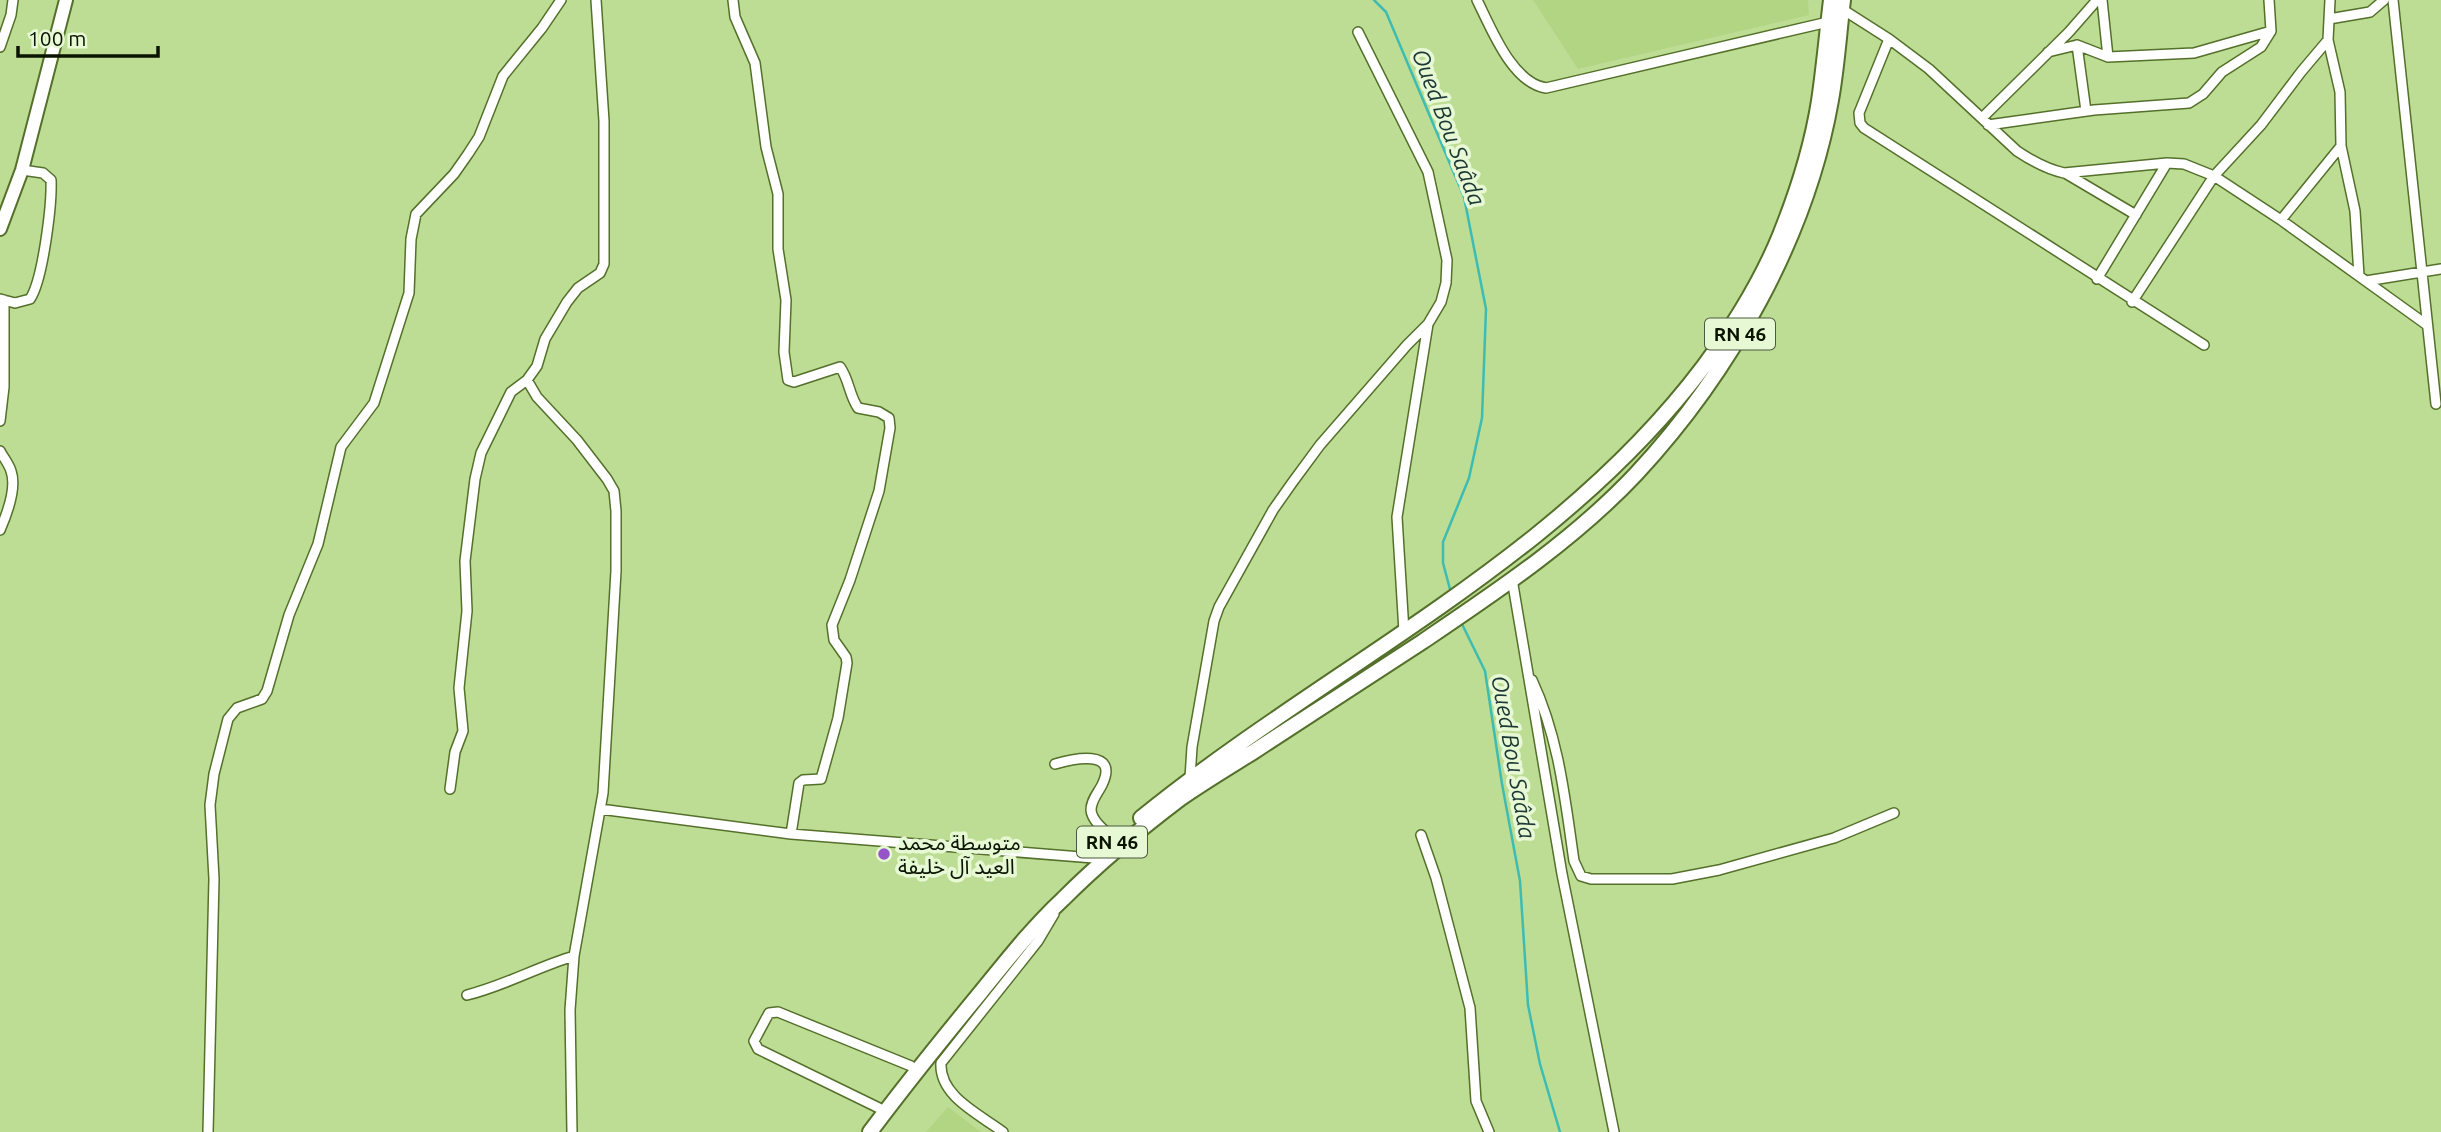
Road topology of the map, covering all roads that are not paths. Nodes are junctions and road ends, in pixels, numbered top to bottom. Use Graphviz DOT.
graph roads {
  1 [pos="13,0"];
  2 [pos="66,0"];
  3 [pos="561,0"];
  4 [pos="596,0"];
  5 [pos="733,0"];
  6 [pos="1477,0"];
  7 [pos="2096,0"];
  8 [pos="2102,0"];
  9 [pos="2269,0"];
  10 [pos="2330,0"];
  11 [pos="2384,0"];
  12 [pos="2393,0"];
  13 [pos="1838,3"];
  14 [pos="2329,19"];
  15 [pos="1828,22"];
  16 [pos="2271,31"];
  17 [pos="1358,32"];
  18 [pos="1889,39"];
  19 [pos="2328,40"];
  20 [pos="2077,45"];
  21 [pos="0,47"];
  22 [pos="2048,52"];
  23 [pos="2108,57"];
  24 [pos="2086,111"];
  25 [pos="1985,122"];
  26 [pos="2341,146"];
  27 [pos="2167,163"];
  28 [pos="22,170"];
  29 [pos="2064,173"];
  30 [pos="2214,176"];
  31 [pos="2136,215"];
  32 [pos="2281,220"];
  33 [pos="0,229"];
  34 [pos="2441,269"];
  35 [pos="2422,271"];
  36 [pos="2097,279"];
  37 [pos="2363,279"];
  38 [pos="2,300"];
  39 [pos="2132,302"];
  40 [pos="1428,324"];
  41 [pos="2427,325"];
  42 [pos="2204,345"];
  43 [pos="527,380"];
  44 [pos="2436,404"];
  45 [pos="0,421"];
  46 [pos="0,451"];
  47 [pos="0,530"];
  48 [pos="1512,579"];
  49 [pos="1404,632"];
  50 [pos="1526,667"];
  51 [pos="1055,764"];
  52 [pos="1190,778"];
  53 [pos="450,789"];
  54 [pos="600,809"];
  55 [pos="1894,813"];
  56 [pos="791,834"];
  57 [pos="1421,835"];
  58 [pos="1115,840"];
  59 [pos="1100,858"];
  60 [pos="1062,900"];
  61 [pos="574,956"];
  62 [pos="467,995"];
  63 [pos="911,1066"];
  64 [pos="878,1108"];
  65 [pos="208,1132"];
  66 [pos="572,1132"];
  67 [pos="860,1132"];
  68 [pos="870,1132"];
  69 [pos="1003,1132"];
  70 [pos="1489,1132"];
  71 [pos="1614,1132"];
  1 -- 21 [label="street"];
  2 -- 28 [label="main road"];
  3 -- 65 [label="street"];
  4 -- 43 [label="street"];
  5 -- 56 [label="street"];
  6 -- 15 [label="street"];
  7 -- 22 [label="street"];
  8 -- 23 [label="street"];
  9 -- 16 [label="street"];
  10 -- 14 [label="street"];
  11 -- 14 [label="street"];
  12 -- 35 [label="street"];
  13 -- 15 [label="main road, RN 46"];
  13 -- 18 [label="street"];
  13 -- 48 [label="main road, RN 46"];
  14 -- 19 [label="street"];
  15 -- 49 [label="main road, RN 46"];
  16 -- 23 [label="street"];
  16 -- 24 [label="street"];
  17 -- 40 [label="street"];
  18 -- 25 [label="street"];
  18 -- 36 [label="street"];
  19 -- 26 [label="street"];
  19 -- 30 [label="street"];
  20 -- 22 [label="street"];
  20 -- 23 [label="street"];
  20 -- 24 [label="street"];
  22 -- 25 [label="street"];
  24 -- 25 [label="street"];
  25 -- 29 [label="street"];
  26 -- 32 [label="street"];
  26 -- 37 [label="street"];
  27 -- 29 [label="street"];
  27 -- 30 [label="street"];
  27 -- 31 [label="street"];
  28 -- 33 [label="main road"];
  28 -- 38 [label="street"];
  29 -- 31 [label="street"];
  30 -- 32 [label="street"];
  30 -- 39 [label="street"];
  31 -- 36 [label="street"];
  32 -- 37 [label="street"];
  34 -- 35 [label="street"];
  35 -- 37 [label="street"];
  35 -- 41 [label="street"];
  36 -- 39 [label="street"];
  37 -- 41 [label="street"];
  38 -- 45 [label="street"];
  39 -- 42 [label="street"];
  40 -- 49 [label="street"];
  40 -- 52 [label="street"];
  41 -- 44 [label="street"];
  43 -- 53 [label="street"];
  43 -- 54 [label="street"];
  46 -- 47 [label="street"];
  48 -- 50 [label="street"];
  48 -- 59 [label="main road, RN 46"];
  49 -- 52 [label="main road, RN 46"];
  50 -- 55 [label="street"];
  50 -- 71 [label="street"];
  51 -- 58 [label="street"];
  52 -- 58 [label="main road, RN 46"];
  54 -- 56 [label="street"];
  54 -- 61 [label="street"];
  56 -- 59 [label="street"];
  57 -- 70 [label="street"];
  58 -- 59 [label="main road, RN 46"];
  59 -- 60 [label="main road, RN 46"];
  59 -- 63 [label="main road, RN 46"];
  60 -- 68 [label="main road, RN 46"];
  60 -- 69 [label="street"];
  61 -- 62 [label="street"];
  61 -- 66 [label="street"];
  63 -- 64 [label="main road, RN 46"];
  63 -- 64 [label="street"];
  64 -- 67 [label="main road, RN 46"];
}
